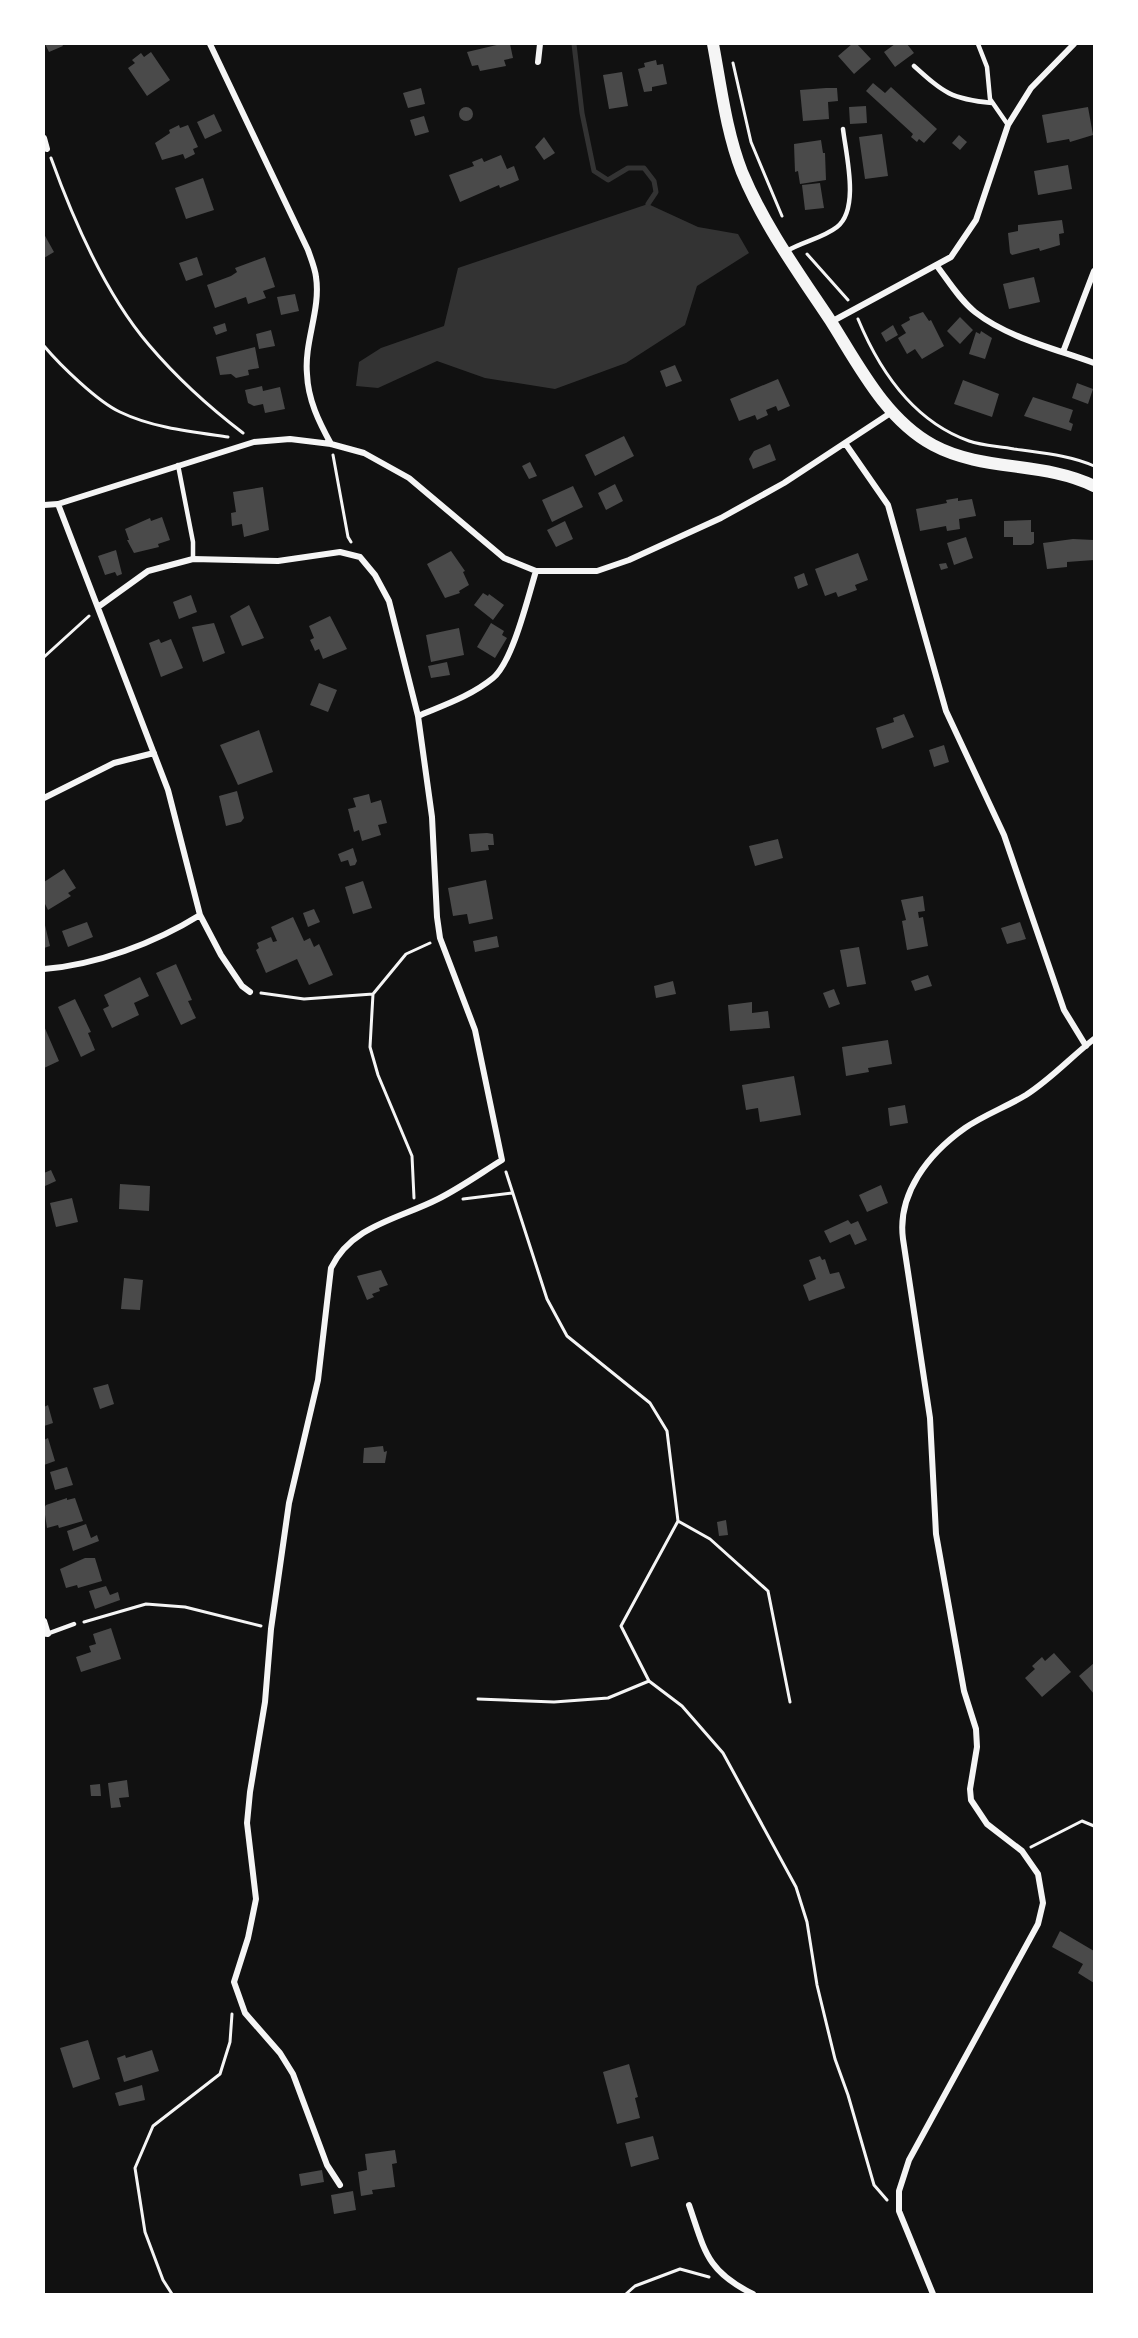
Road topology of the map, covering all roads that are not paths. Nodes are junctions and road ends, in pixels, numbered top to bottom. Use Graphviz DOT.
graph roads {
  1 [pos="210,44"];
  2 [pos="540,44"];
  3 [pos="713,44"];
  4 [pos="978,44"];
  5 [pos="1074,44"];
  6 [pos="538,62"];
  7 [pos="914,66"];
  8 [pos="992,103"];
  9 [pos="1008,125"];
  10 [pos="843,129"];
  11 [pos="44,138"];
  12 [pos="47,149"];
  13 [pos="784,253"];
  14 [pos="937,266"];
  15 [pos="1095,271"];
  16 [pos="831,322"];
  17 [pos="1063,352"];
  18 [pos="1095,363"];
  19 [pos="893,412"];
  20 [pos="845,443"];
  21 [pos="332,444"];
  22 [pos="178,465"];
  23 [pos="1095,486"];
  24 [pos="58,504"];
  25 [pos="44,505"];
  26 [pos="192,559"];
  27 [pos="536,571"];
  28 [pos="98,607"];
  29 [pos="418,716"];
  30 [pos="154,753"];
  31 [pos="44,798"];
  32 [pos="200,915"];
  33 [pos="44,969"];
  34 [pos="250,992"];
  35 [pos="1095,1040"];
  36 [pos="1086,1046"];
  37 [pos="44,1620"];
  38 [pos="74,1624"];
  39 [pos="46,1634"];
  40 [pos="340,2185"];
  41 [pos="689,2205"];
  42 [pos="753,2295"];
  43 [pos="933,2295"];
  1 -- 21 [label="street"];
  2 -- 6 [label="street"];
  3 -- 13 [label="main road"];
  4 -- 8 [label="lane"];
  5 -- 9 [label="street"];
  7 -- 8 [label="lane"];
  8 -- 9 [label="lane"];
  9 -- 14 [label="street"];
  10 -- 13 [label="lane"];
  11 -- 12 [label="street"];
  13 -- 16 [label="main road"];
  14 -- 16 [label="street"];
  14 -- 17 [label="street"];
  15 -- 17 [label="street"];
  16 -- 19 [label="main road"];
  17 -- 18 [label="street"];
  19 -- 20 [label="street"];
  19 -- 23 [label="main road"];
  20 -- 27 [label="street"];
  20 -- 36 [label="street"];
  21 -- 22 [label="street"];
  21 -- 27 [label="street"];
  22 -- 24 [label="street"];
  22 -- 26 [label="lane"];
  24 -- 25 [label="street"];
  24 -- 28 [label="street"];
  26 -- 28 [label="street"];
  26 -- 29 [label="street"];
  27 -- 29 [label="street"];
  28 -- 30 [label="street"];
  29 -- 40 [label="street"];
  30 -- 31 [label="street"];
  30 -- 32 [label="street"];
  32 -- 33 [label="street"];
  32 -- 34 [label="street"];
  35 -- 36 [label="street"];
  36 -- 43 [label="street"];
  37 -- 39 [label="street"];
  38 -- 39 [label="lane"];
  41 -- 42 [label="street"];
}
